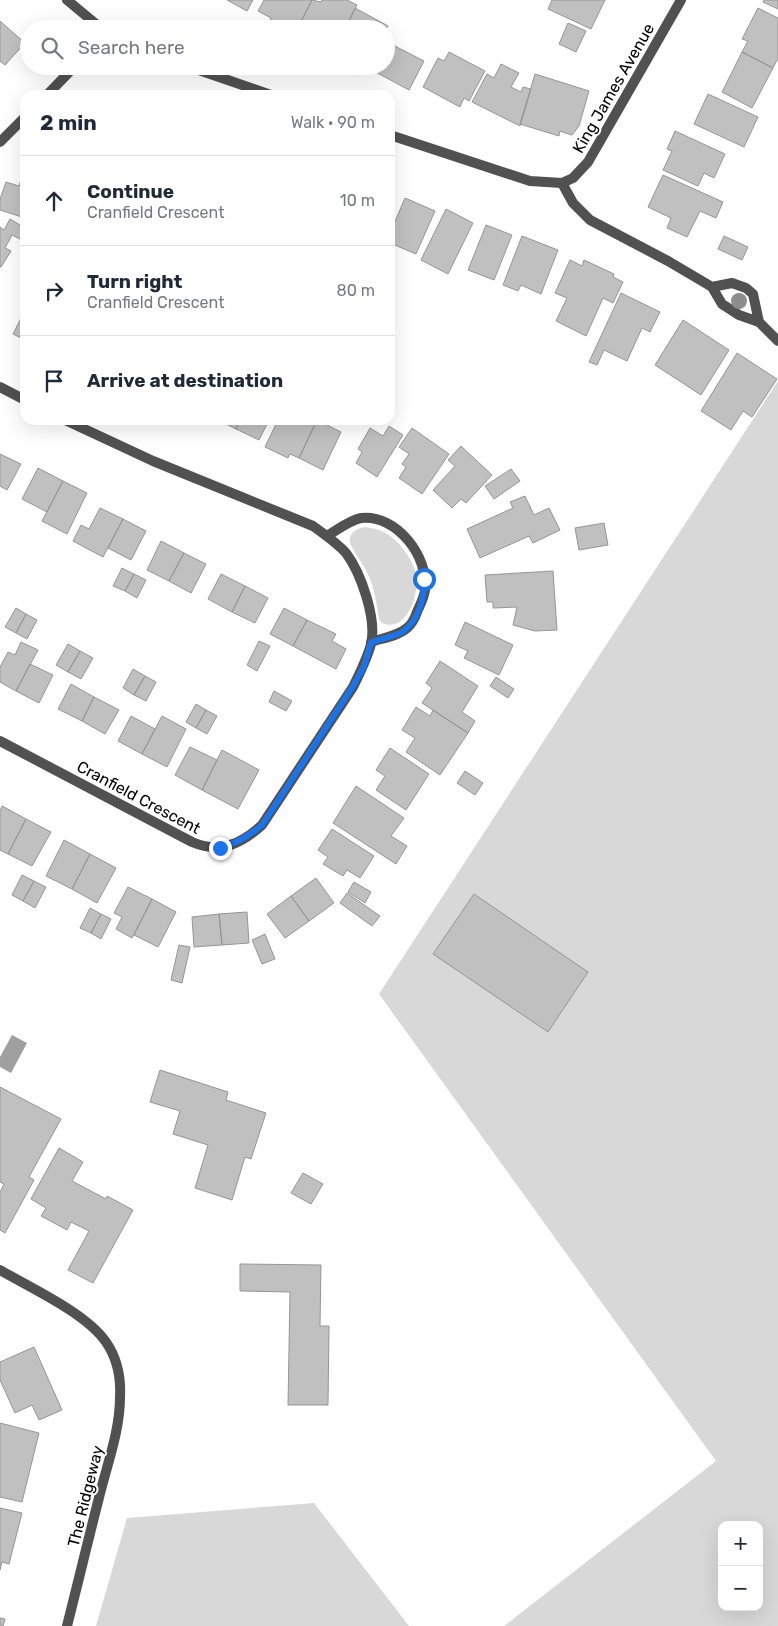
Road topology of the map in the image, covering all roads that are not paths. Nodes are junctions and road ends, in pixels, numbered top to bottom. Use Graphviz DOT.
graph roads {
  1 [pos="67,0"];
  2 [pos="681,0"];
  3 [pos="91,20"];
  4 [pos="66,75"];
  5 [pos="213,75"];
  6 [pos="51,90"];
  7 [pos="257,90"];
  8 [pos="20,122"];
  9 [pos="395,137"];
  10 [pos="0,142"];
  11 [pos="562,183"];
  12 [pos="712,287"];
  13 [pos="759,322"];
  14 [pos="778,341"];
  15 [pos="0,386"];
  16 [pos="20,397"];
  17 [pos="77,425"];
  18 [pos="327,536"];
  19 [pos="371,642"];
  20 [pos="0,741"];
  21 [pos="0,1270"];
  22 [pos="67,1626"];
  1 -- 3 [label="street"];
  2 -- 11 [label="street, King James Avenue"];
  4 -- 6 [label="street"];
  5 -- 7 [label="street"];
  8 -- 10 [label="street"];
  9 -- 11 [label="street"];
  11 -- 12 [label="street"];
  12 -- 13 [label="street"];
  12 -- 13 [label="street"];
  13 -- 14 [label="street"];
  15 -- 16 [label="street"];
  17 -- 18 [label="street, Cranfield Crescent"];
  18 -- 19 [label="street, Cranfield Crescent"];
  18 -- 19 [label="street"];
  19 -- 20 [label="street, Cranfield Crescent"];
  21 -- 22 [label="street, The Ridgeway"];
}
